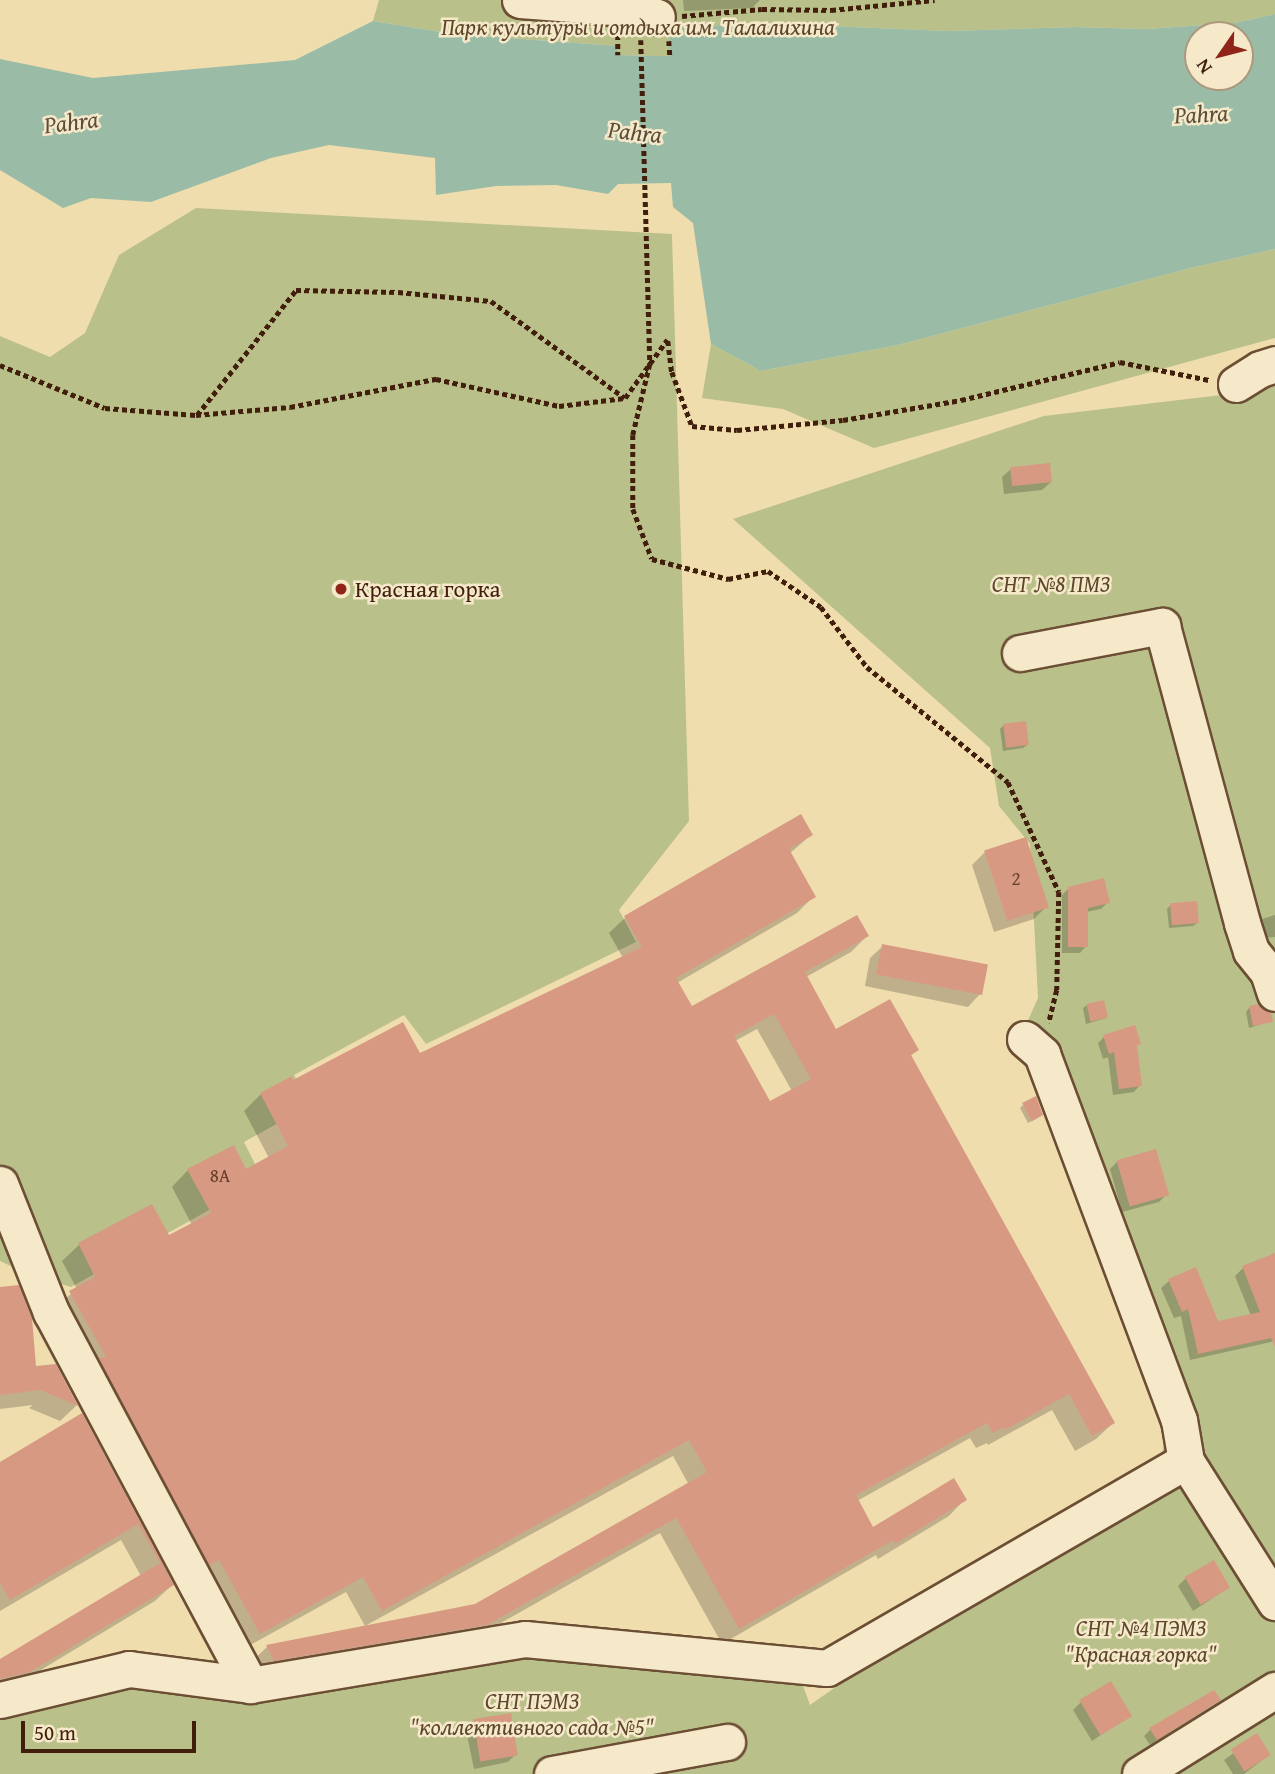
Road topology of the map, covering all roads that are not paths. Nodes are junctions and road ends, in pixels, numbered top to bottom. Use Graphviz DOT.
graph roads {
  1 [pos="520,0"];
  2 [pos="649,28"];
  3 [pos="1275,364"];
  4 [pos="1236,384"];
  5 [pos="1020,653"];
  6 [pos="1275,993"];
  7 [pos="1033,1046"];
  8 [pos="0,1184"];
  9 [pos="1186,1461"];
  10 [pos="1275,1602"];
  11 [pos="250,1685"];
  12 [pos="1275,1690"];
  13 [pos="0,1700"];
  14 [pos="727,1742"];
  15 [pos="552,1774"];
  16 [pos="1140,1774"];
  1 -- 2 [label="street"];
  3 -- 4 [label="street"];
  5 -- 6 [label="street"];
  7 -- 9 [label="street"];
  8 -- 11 [label="street"];
  9 -- 10 [label="street"];
  9 -- 11 [label="street"];
  11 -- 13 [label="street"];
  12 -- 16 [label="street"];
  14 -- 15 [label="street"];
}
